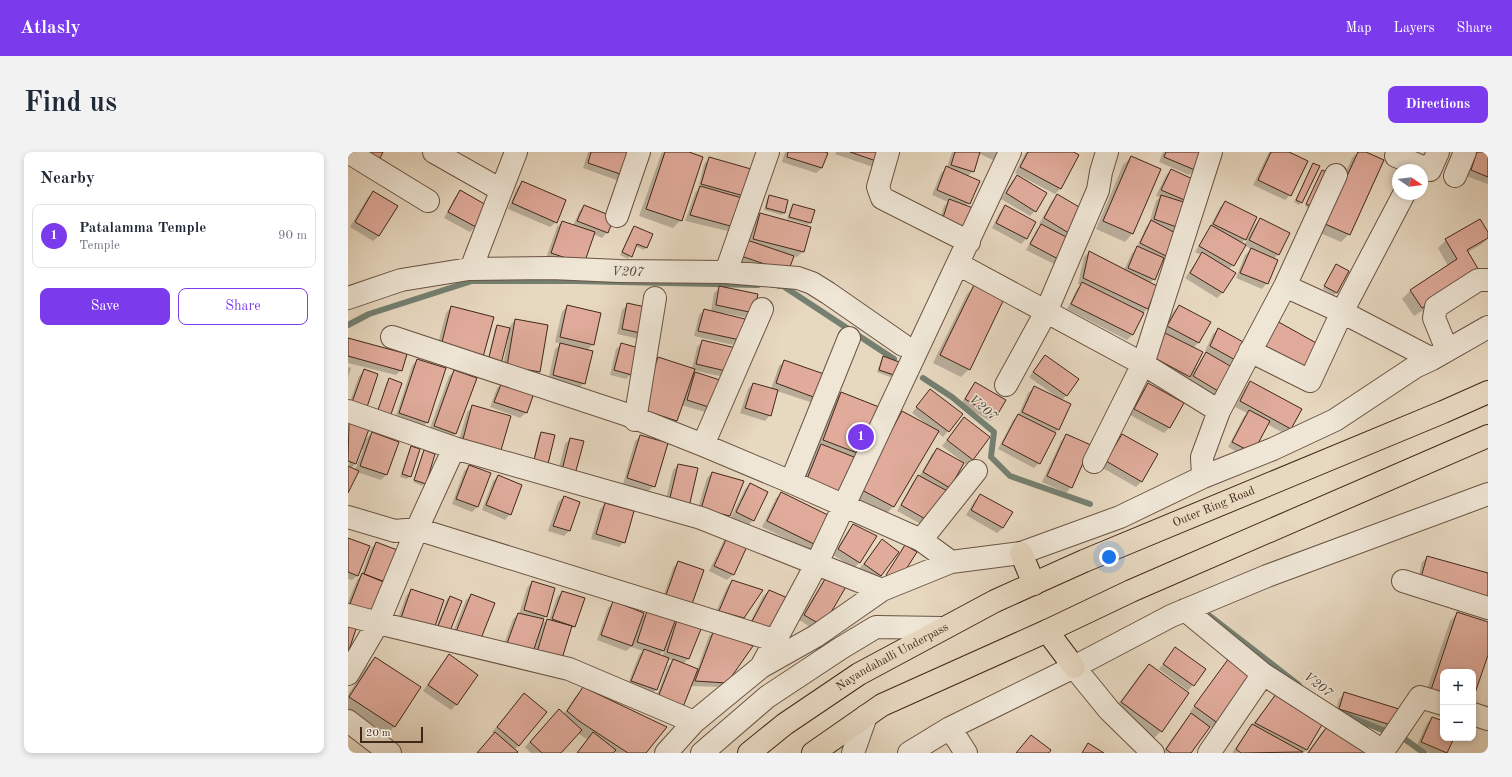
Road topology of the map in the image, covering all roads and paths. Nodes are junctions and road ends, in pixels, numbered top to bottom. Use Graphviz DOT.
graph roads {
  1 [pos="348,152"];
  2 [pos="434,152"];
  3 [pos="516,152"];
  4 [pos="639,152"];
  5 [pos="768,152"];
  6 [pos="888,152"];
  7 [pos="1010,152"];
  8 [pos="1107,152"];
  9 [pos="1211,152"];
  10 [pos="1438,152"];
  11 [pos="1465,152"];
  12 [pos="1396,156"];
  13 [pos="1336,175"];
  14 [pos="1455,176"];
  15 [pos="501,190"];
  16 [pos="1401,200"];
  17 [pos="428,201"];
  18 [pos="617,216"];
  19 [pos="969,242"];
  20 [pos="958,264"];
  21 [pos="471,269"];
  22 [pos="726,272"];
  23 [pos="1488,280"];
  24 [pos="1285,286"];
  25 [pos="348,298"];
  26 [pos="655,298"];
  27 [pos="762,309"];
  28 [pos="1046,312"];
  29 [pos="1342,312"];
  30 [pos="1488,327"];
  31 [pos="392,338"];
  32 [pos="849,338"];
  33 [pos="903,345"];
  34 [pos="1250,351"];
  35 [pos="1440,355"];
  36 [pos="1143,364"];
  37 [pos="1006,385"];
  38 [pos="1488,392"];
  39 [pos="348,411"];
  40 [pos="1219,411"];
  41 [pos="635,420"];
  42 [pos="1488,436"];
  43 [pos="702,445"];
  44 [pos="454,448"];
  45 [pos="1094,462"];
  46 [pos="976,471"];
  47 [pos="1203,477"];
  48 [pos="791,482"];
  49 [pos="1488,494"];
  50 [pos="844,505"];
  51 [pos="348,517"];
  52 [pos="417,529"];
  53 [pos="921,540"];
  54 [pos="1021,554"];
  55 [pos="951,562"];
  56 [pos="817,563"];
  57 [pos="1403,581"];
  58 [pos="1034,584"];
  59 [pos="882,590"];
  60 [pos="1193,607"];
  61 [pos="1488,608"];
  62 [pos="348,615"];
  63 [pos="378,624"];
  64 [pos="943,628"];
  65 [pos="1047,631"];
  66 [pos="774,640"];
  67 [pos="761,667"];
  68 [pos="1074,667"];
  69 [pos="348,674"];
  70 [pos="1263,674"];
  71 [pos="1440,703"];
  72 [pos="1476,715"];
  73 [pos="866,716"];
  74 [pos="1488,719"];
  75 [pos="348,721"];
  76 [pos="694,722"];
  77 [pos="950,728"];
  78 [pos="1388,744"];
  79 [pos="390,753"];
  80 [pos="666,753"];
  81 [pos="702,753"];
  82 [pos="750,753"];
  83 [pos="813,753"];
  84 [pos="853,753"];
  85 [pos="909,753"];
  86 [pos="966,753"];
  87 [pos="1153,753"];
  88 [pos="1209,753"];
  1 -- 17 [label="street"];
  2 -- 15 [label="street"];
  3 -- 15 [label="street"];
  4 -- 18 [label="street"];
  5 -- 22 [label="street"];
  6 -- 19 [label="street"];
  7 -- 19 [label="street"];
  8 -- 28 [label="street"];
  9 -- 36 [label="street"];
  10 -- 12 [label="street"];
  11 -- 14 [label="street"];
  13 -- 24 [label="street"];
  15 -- 21 [label="street"];
  16 -- 29 [label="street"];
  19 -- 20 [label="street"];
  20 -- 28 [label="street"];
  20 -- 50 [label="street"];
  21 -- 22 [label="street"];
  21 -- 25 [label="street"];
  22 -- 33 [label="street"];
  23 -- 35 [label="street"];
  24 -- 29 [label="street"];
  24 -- 34 [label="street"];
  26 -- 41 [label="street"];
  27 -- 43 [label="street"];
  28 -- 36 [label="street"];
  28 -- 37 [label="street"];
  29 -- 34 [label="street"];
  29 -- 35 [label="street"];
  30 -- 35 [label="street"];
  31 -- 41 [label="street"];
  32 -- 48 [label="street"];
  34 -- 40 [label="street"];
  35 -- 47 [label="street"];
  36 -- 40 [label="street"];
  36 -- 45 [label="street"];
  38 -- 58 [label="highway, Outer Ring Road"];
  39 -- 44 [label="street"];
  40 -- 47 [label="street"];
  41 -- 43 [label="street"];
  42 -- 65 [label="highway"];
  43 -- 48 [label="street"];
  44 -- 52 [label="street"];
  44 -- 56 [label="street"];
  46 -- 53 [label="street"];
  47 -- 54 [label="street"];
  48 -- 50 [label="street"];
  49 -- 60 [label="street"];
  50 -- 53 [label="street"];
  50 -- 56 [label="street"];
  51 -- 52 [label="street"];
  52 -- 63 [label="street"];
  52 -- 66 [label="street"];
  53 -- 55 [label="street"];
  54 -- 55 [label="street"];
  54 -- 58 [label="highway"];
  55 -- 59 [label="street"];
  56 -- 59 [label="street"];
  56 -- 66 [label="street"];
  57 -- 61 [label="street"];
  58 -- 64 [label="highway, Outer Ring Road"];
  59 -- 67 [label="street"];
  60 -- 68 [label="street"];
  60 -- 70 [label="street"];
  62 -- 63 [label="street"];
  63 -- 69 [label="street"];
  63 -- 76 [label="street"];
  64 -- 81 [label="street, Nayandahalli Underpass"];
  64 -- 82 [label="highway, Nayandahalli Underpass"];
  65 -- 68 [label="highway"];
  65 -- 73 [label="highway"];
  66 -- 67 [label="street"];
  67 -- 76 [label="street"];
  68 -- 77 [label="street"];
  68 -- 87 [label="street"];
  70 -- 78 [label="street"];
  70 -- 88 [label="street"];
  71 -- 78 [label="street"];
  72 -- 74 [label="street"];
  73 -- 83 [label="highway"];
  73 -- 84 [label="street"];
  75 -- 79 [label="street"];
  76 -- 80 [label="street"];
  77 -- 85 [label="street"];
  77 -- 86 [label="street"];
}
